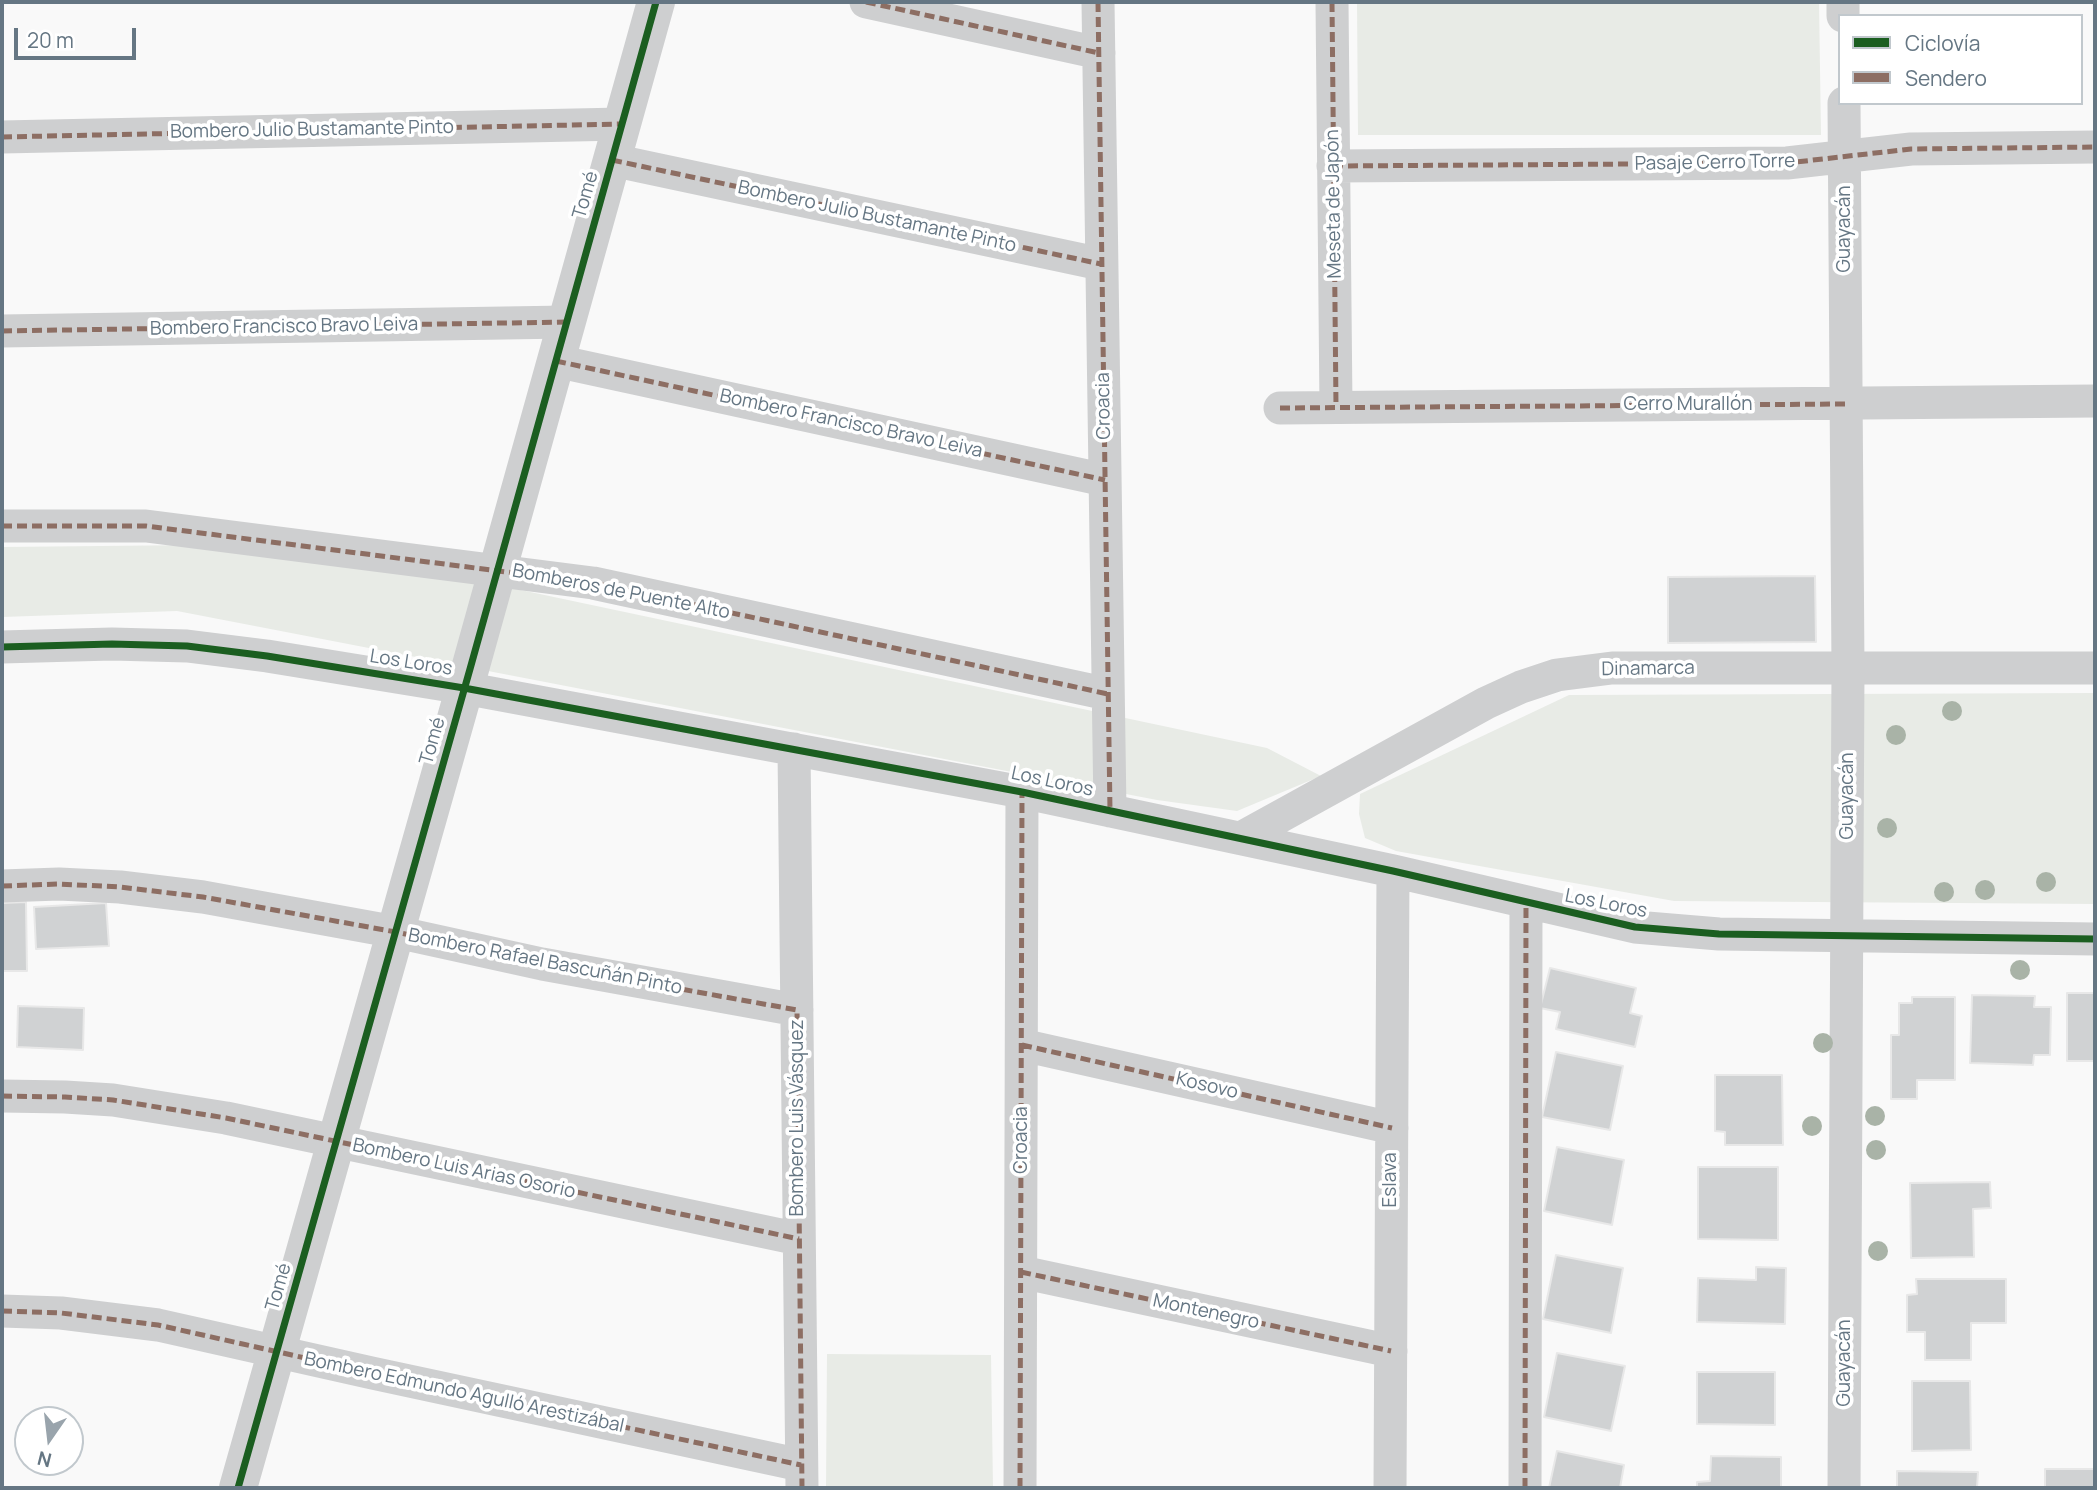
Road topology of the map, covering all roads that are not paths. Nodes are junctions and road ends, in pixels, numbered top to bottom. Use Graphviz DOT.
graph roads {
  1 [pos="656,2"];
  2 [pos="866,2"];
  3 [pos="1098,2"];
  4 [pos="1332,2"];
  5 [pos="1098,53"];
  6 [pos="1844,105"];
  7 [pos="622,124"];
  8 [pos="2,137"];
  9 [pos="2095,147"];
  10 [pos="1844,157"];
  11 [pos="612,160"];
  12 [pos="1333,166"];
  13 [pos="1101,264"];
  14 [pos="567,322"];
  15 [pos="2,331"];
  16 [pos="556,361"];
  17 [pos="2095,401"];
  18 [pos="1846,404"];
  19 [pos="1336,407"];
  20 [pos="1280,408"];
  21 [pos="1105,480"];
  22 [pos="2,526"];
  23 [pos="498,570"];
  24 [pos="2,647"];
  25 [pos="1848,668"];
  26 [pos="2095,668"];
  27 [pos="464,688"];
  28 [pos="1108,694"];
  29 [pos="794,748"];
  30 [pos="1022,792"];
  31 [pos="1110,811"];
  32 [pos="1241,838"];
  33 [pos="1393,871"];
  34 [pos="2,886"];
  35 [pos="1525,903"];
  36 [pos="396,932"];
  37 [pos="1847,936"];
  38 [pos="2095,939"];
  39 [pos="797,1010"];
  40 [pos="1022,1045"];
  41 [pos="2,1096"];
  42 [pos="1392,1128"];
  43 [pos="336,1142"];
  44 [pos="799,1240"];
  45 [pos="1021,1272"];
  46 [pos="2,1311"];
  47 [pos="1391,1351"];
  48 [pos="277,1352"];
  49 [pos="802,1477"];
  50 [pos="238,1488"];
  51 [pos="1020,1488"];
  52 [pos="1390,1488"];
  53 [pos="1525,1488"];
  54 [pos="1844,1488"];
  1 -- 7 [label="street, Tomé"];
  2 -- 5 [label="street"];
  3 -- 5 [label="street, Croacia"];
  4 -- 12 [label="street, Meseta de Japón"];
  5 -- 13 [label="street, Croacia"];
  6 -- 10 [label="street, Guayacán"];
  7 -- 8 [label="street, Bombero Julio Bustamante Pinto"];
  7 -- 11 [label="street, Tomé"];
  9 -- 10 [label="street, Pasaje Cerro Torre"];
  10 -- 12 [label="street, Pasaje Cerro Torre"];
  10 -- 18 [label="street, Guayacán"];
  11 -- 13 [label="street, Bombero Julio Bustamante Pinto"];
  11 -- 14 [label="street, Tomé"];
  12 -- 19 [label="street, Meseta de Japón"];
  13 -- 21 [label="street, Croacia"];
  14 -- 15 [label="street, Bombero Francisco Bravo Leiva"];
  14 -- 16 [label="street, Tomé"];
  16 -- 21 [label="street, Bombero Francisco Bravo Leiva"];
  16 -- 23 [label="street, Tomé"];
  17 -- 18 [label="street, Cerro Murallón"];
  18 -- 19 [label="street, Cerro Murallón"];
  18 -- 25 [label="street, Guayacán"];
  19 -- 20 [label="street, Cerro Murallón"];
  21 -- 28 [label="street, Croacia"];
  22 -- 23 [label="street, Bomberos de Puente Alto"];
  23 -- 27 [label="street, Tomé"];
  23 -- 28 [label="street, Bomberos de Puente Alto"];
  24 -- 27 [label="street, Los Loros"];
  25 -- 26 [label="street, Dinamarca"];
  25 -- 32 [label="street, Dinamarca"];
  25 -- 37 [label="street, Guayacán"];
  27 -- 29 [label="street, Los Loros"];
  27 -- 36 [label="street, Tomé"];
  28 -- 31 [label="street, Croacia"];
  29 -- 30 [label="street, Los Loros"];
  29 -- 39 [label="street, Bombero Luis Vásquez"];
  30 -- 31 [label="street, Los Loros"];
  30 -- 40 [label="street, Croacia"];
  31 -- 32 [label="street, Los Loros"];
  32 -- 33 [label="street, Los Loros"];
  33 -- 35 [label="street, Los Loros"];
  33 -- 42 [label="street, Eslava"];
  34 -- 36 [label="street, Bombero Rafael Bascuñán Pinto"];
  35 -- 37 [label="street, Los Loros"];
  35 -- 53 [label="street"];
  36 -- 39 [label="street, Bombero Rafael Bascuñán Pinto"];
  36 -- 43 [label="street, Tomé"];
  37 -- 38 [label="street, Los Loros"];
  37 -- 54 [label="street, Guayacán"];
  39 -- 44 [label="street, Bombero Luis Vásquez"];
  40 -- 42 [label="street, Kosovo"];
  40 -- 45 [label="street, Croacia"];
  41 -- 43 [label="street, Bombero Luis Arias Osorio"];
  42 -- 47 [label="street, Eslava"];
  43 -- 44 [label="street, Bombero Luis Arias Osorio"];
  43 -- 48 [label="street, Tomé"];
  44 -- 49 [label="street, Bombero Luis Vásquez"];
  45 -- 47 [label="street, Montenegro"];
  45 -- 51 [label="street, Croacia"];
  46 -- 48 [label="street, Bombero Edmundo Agulló Arestizábal"];
  47 -- 52 [label="street, Eslava"];
  48 -- 49 [label="street, Bombero Edmundo Agulló Arestizábal"];
  48 -- 50 [label="street, Tomé"];
}
